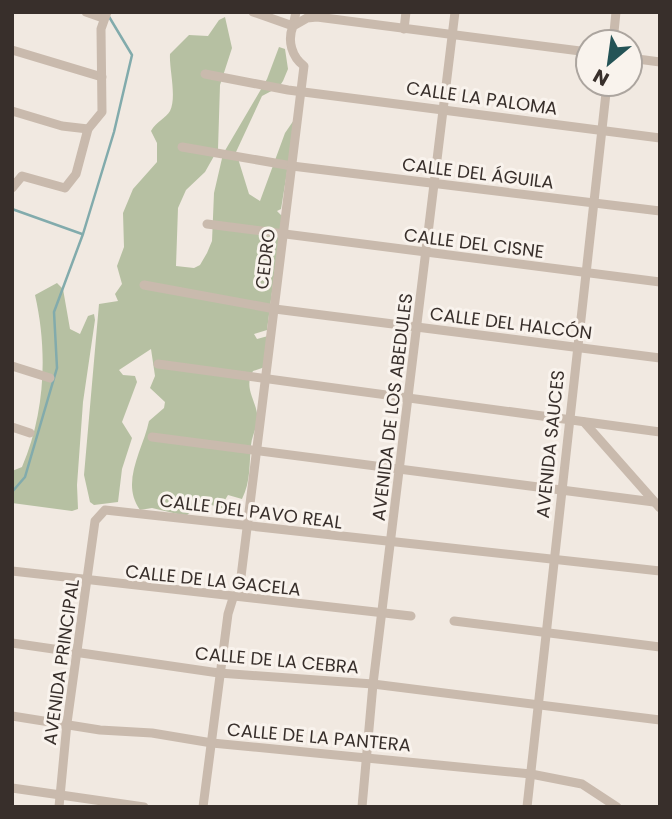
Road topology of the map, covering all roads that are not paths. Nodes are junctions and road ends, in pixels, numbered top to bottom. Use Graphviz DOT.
graph roads {
  1 [pos="86,12"];
  2 [pos="253,12"];
  3 [pos="296,12"];
  4 [pos="406,12"];
  5 [pos="455,12"];
  6 [pos="105,15"];
  7 [pos="293,26"];
  8 [pos="404,29"];
  9 [pos="452,35"];
  10 [pos="12,50"];
  11 [pos="574,50"];
  12 [pos="205,74"];
  13 [pos="102,77"];
  14 [pos="301,90"];
  15 [pos="605,98"];
  16 [pos="444,109"];
  17 [pos="12,111"];
  18 [pos="88,129"];
  19 [pos="600,130"];
  20 [pos="660,138"];
  21 [pos="182,147"];
  22 [pos="292,166"];
  23 [pos="17,174"];
  24 [pos="435,184"];
  25 [pos="12,188"];
  26 [pos="592,203"];
  27 [pos="660,211"];
  28 [pos="207,224"];
  29 [pos="284,234"];
  30 [pos="425,252"];
  31 [pos="584,273"];
  32 [pos="660,282"];
  33 [pos="144,285"];
  34 [pos="275,309"];
  35 [pos="418,327"];
  36 [pos="576,347"];
  37 [pos="660,358"];
  38 [pos="158,364"];
  39 [pos="12,366"];
  40 [pos="50,378"];
  41 [pos="267,380"];
  42 [pos="409,399"];
  43 [pos="569,420"];
  44 [pos="584,422"];
  45 [pos="12,427"];
  46 [pos="660,432"];
  47 [pos="30,433"];
  48 [pos="152,437"];
  49 [pos="258,452"];
  50 [pos="401,470"];
  51 [pos="561,490"];
  52 [pos="657,505"];
  53 [pos="95,521"];
  54 [pos="247,527"];
  55 [pos="391,542"];
  56 [pos="554,559"];
  57 [pos="12,571"];
  58 [pos="660,571"];
  59 [pos="88,582"];
  60 [pos="233,598"];
  61 [pos="382,612"];
  62 [pos="411,616"];
  63 [pos="454,621"];
  64 [pos="546,632"];
  65 [pos="12,642"];
  66 [pos="660,647"];
  67 [pos="76,652"];
  68 [pos="219,673"];
  69 [pos="373,684"];
  70 [pos="538,705"];
  71 [pos="12,716"];
  72 [pos="660,720"];
  73 [pos="67,723"];
  74 [pos="212,743"];
  75 [pos="366,757"];
  76 [pos="531,774"];
  77 [pos="12,788"];
  78 [pos="61,794"];
  79 [pos="59,807"];
  80 [pos="144,807"];
  81 [pos="203,807"];
  82 [pos="362,807"];
  83 [pos="527,807"];
  84 [pos="617,807"];
  1 -- 6 [label="street"];
  2 -- 7 [label="street"];
  3 -- 7 [label="street"];
  4 -- 8 [label="street"];
  5 -- 9 [label="street, AVENIDA DE LOS ABEDULES"];
  6 -- 13 [label="street"];
  7 -- 8 [label="street"];
  7 -- 14 [label="street, CEDRO"];
  8 -- 9 [label="street"];
  9 -- 11 [label="street"];
  9 -- 16 [label="street, AVENIDA DE LOS ABEDULES"];
  10 -- 13 [label="street"];
  12 -- 14 [label="street, CALLE LA PALOMA"];
  13 -- 18 [label="street"];
  14 -- 16 [label="street, CALLE LA PALOMA"];
  14 -- 22 [label="street, CEDRO"];
  15 -- 19 [label="street, AVENIDA SAUCES"];
  16 -- 19 [label="street, CALLE LA PALOMA"];
  16 -- 24 [label="street, AVENIDA DE LOS ABEDULES"];
  17 -- 18 [label="street"];
  18 -- 23 [label="street"];
  19 -- 20 [label="street, CALLE LA PALOMA"];
  19 -- 26 [label="street, AVENIDA SAUCES"];
  21 -- 22 [label="street, CALLE DEL ÁGUILA"];
  22 -- 24 [label="street, CALLE DEL ÁGUILA"];
  22 -- 29 [label="street, CEDRO"];
  23 -- 25 [label="street"];
  24 -- 26 [label="street, CALLE DEL ÁGUILA"];
  24 -- 30 [label="street, AVENIDA DE LOS ABEDULES"];
  26 -- 27 [label="street, CALLE DEL ÁGUILA"];
  26 -- 31 [label="street, AVENIDA SAUCES"];
  28 -- 29 [label="street, CALLE DEL CISNE"];
  29 -- 30 [label="street, CALLE DEL CISNE"];
  29 -- 34 [label="street, CEDRO"];
  30 -- 31 [label="street, CALLE DEL CISNE"];
  30 -- 35 [label="street, AVENIDA DE LOS ABEDULES"];
  31 -- 32 [label="street, CALLE DEL CISNE"];
  31 -- 36 [label="street, AVENIDA SAUCES"];
  33 -- 34 [label="street, CALLE DEL HALCÓN"];
  34 -- 35 [label="street, CALLE DEL HALCÓN"];
  34 -- 41 [label="street, CEDRO"];
  35 -- 36 [label="street, CALLE DEL HALCÓN"];
  35 -- 42 [label="street, AVENIDA DE LOS ABEDULES"];
  36 -- 37 [label="street, CALLE DEL HALCÓN"];
  36 -- 43 [label="street, AVENIDA SAUCES"];
  38 -- 41 [label="street"];
  39 -- 40 [label="street"];
  41 -- 42 [label="street"];
  41 -- 49 [label="street, CEDRO"];
  42 -- 43 [label="street"];
  42 -- 50 [label="street, AVENIDA DE LOS ABEDULES"];
  43 -- 44 [label="street"];
  43 -- 51 [label="street, AVENIDA SAUCES"];
  44 -- 46 [label="street"];
  44 -- 52 [label="street"];
  45 -- 47 [label="street"];
  48 -- 49 [label="street"];
  49 -- 50 [label="street"];
  49 -- 54 [label="street, CEDRO"];
  50 -- 51 [label="street"];
  50 -- 55 [label="street, AVENIDA DE LOS ABEDULES"];
  51 -- 52 [label="street"];
  51 -- 56 [label="street, AVENIDA SAUCES"];
  53 -- 54 [label="street, CALLE DEL PAVO REAL"];
  53 -- 59 [label="street, AVENIDA PRINCIPAL"];
  54 -- 55 [label="street, CALLE DEL PAVO REAL"];
  54 -- 60 [label="street, CEDRO"];
  55 -- 56 [label="street, CALLE DEL PAVO REAL"];
  55 -- 61 [label="street, AVENIDA DE LOS ABEDULES"];
  56 -- 58 [label="street, CALLE DEL PAVO REAL"];
  56 -- 64 [label="street, AVENIDA SAUCES"];
  57 -- 59 [label="street, CALLE DE LA GACELA"];
  59 -- 60 [label="street, CALLE DE LA GACELA"];
  59 -- 67 [label="street, AVENIDA PRINCIPAL"];
  60 -- 61 [label="street, CALLE DE LA GACELA"];
  60 -- 68 [label="street, CEDRO"];
  61 -- 62 [label="street, CALLE DE LA GACELA"];
  61 -- 69 [label="street, AVENIDA DE LOS ABEDULES"];
  63 -- 64 [label="street"];
  64 -- 66 [label="street"];
  64 -- 70 [label="street, AVENIDA SAUCES"];
  65 -- 67 [label="street, CALLE DE LA CEBRA"];
  67 -- 68 [label="street, CALLE DE LA CEBRA"];
  67 -- 73 [label="street, AVENIDA PRINCIPAL"];
  68 -- 69 [label="street, CALLE DE LA CEBRA"];
  68 -- 74 [label="street, CEDRO"];
  69 -- 70 [label="street, CALLE DE LA CEBRA"];
  69 -- 75 [label="street, AVENIDA DE LOS ABEDULES"];
  70 -- 72 [label="street, CALLE DE LA CEBRA"];
  70 -- 76 [label="street, AVENIDA SAUCES"];
  71 -- 73 [label="street, CALLE DE LA PANTERA"];
  73 -- 74 [label="street, CALLE DE LA PANTERA"];
  73 -- 78 [label="street, AVENIDA PRINCIPAL"];
  74 -- 75 [label="street, CALLE DE LA PANTERA"];
  74 -- 81 [label="street, CEDRO"];
  75 -- 76 [label="street, CALLE DE LA PANTERA"];
  75 -- 82 [label="street, AVENIDA DE LOS ABEDULES"];
  76 -- 83 [label="street, AVENIDA SAUCES"];
  76 -- 84 [label="street, CALLE DE LA PANTERA"];
  77 -- 78 [label="street"];
  78 -- 79 [label="street, AVENIDA PRINCIPAL"];
  78 -- 80 [label="street"];
}
